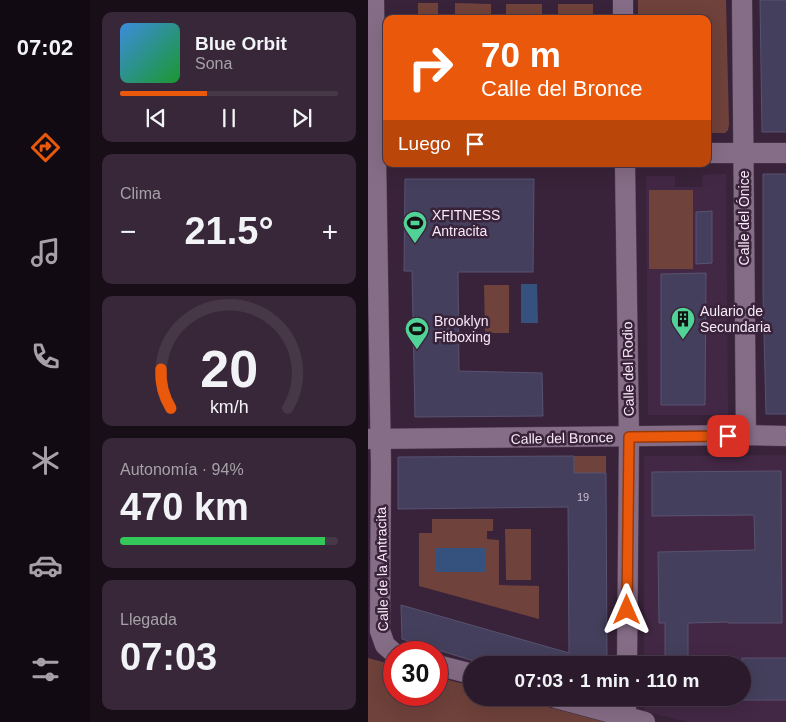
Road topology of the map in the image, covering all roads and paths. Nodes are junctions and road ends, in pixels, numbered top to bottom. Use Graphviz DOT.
graph roads {
  1 [pos="374,0"];
  2 [pos="623,0"];
  3 [pos="742,0"];
  4 [pos="623,15"];
  5 [pos="786,152"];
  6 [pos="744,153"];
  7 [pos="711,154"];
  8 [pos="377,155"];
  9 [pos="625,167"];
  10 [pos="746,435"];
  11 [pos="786,436"];
  12 [pos="629,437"];
  13 [pos="374,439"];
  14 [pos="384,641"];
  15 [pos="626,656"];
  16 [pos="448,668"];
  17 [pos="463,672"];
  18 [pos="626,707"];
  19 [pos="645,722"];
  1 -- 8 [label="street, Calle de la Antracita"];
  2 -- 4 [label="street"];
  3 -- 6 [label="street, Calle del Ónice"];
  5 -- 6 [label="street"];
  6 -- 7 [label="street"];
  6 -- 10 [label="street, Calle del Ónice"];
  8 -- 13 [label="street, Calle de la Antracita"];
  9 -- 12 [label="street, Calle del Rodio"];
  10 -- 11 [label="street, Calle del Bronce"];
  10 -- 12 [label="street, Calle del Bronce"];
  12 -- 13 [label="street, Calle del Bronce"];
  12 -- 15 [label="street, Calle del Rodio"];
  13 -- 14 [label="street, Calle de la Antracita"];
  16 -- 17 [label="street"];
  18 -- 19 [label="street"];
}
